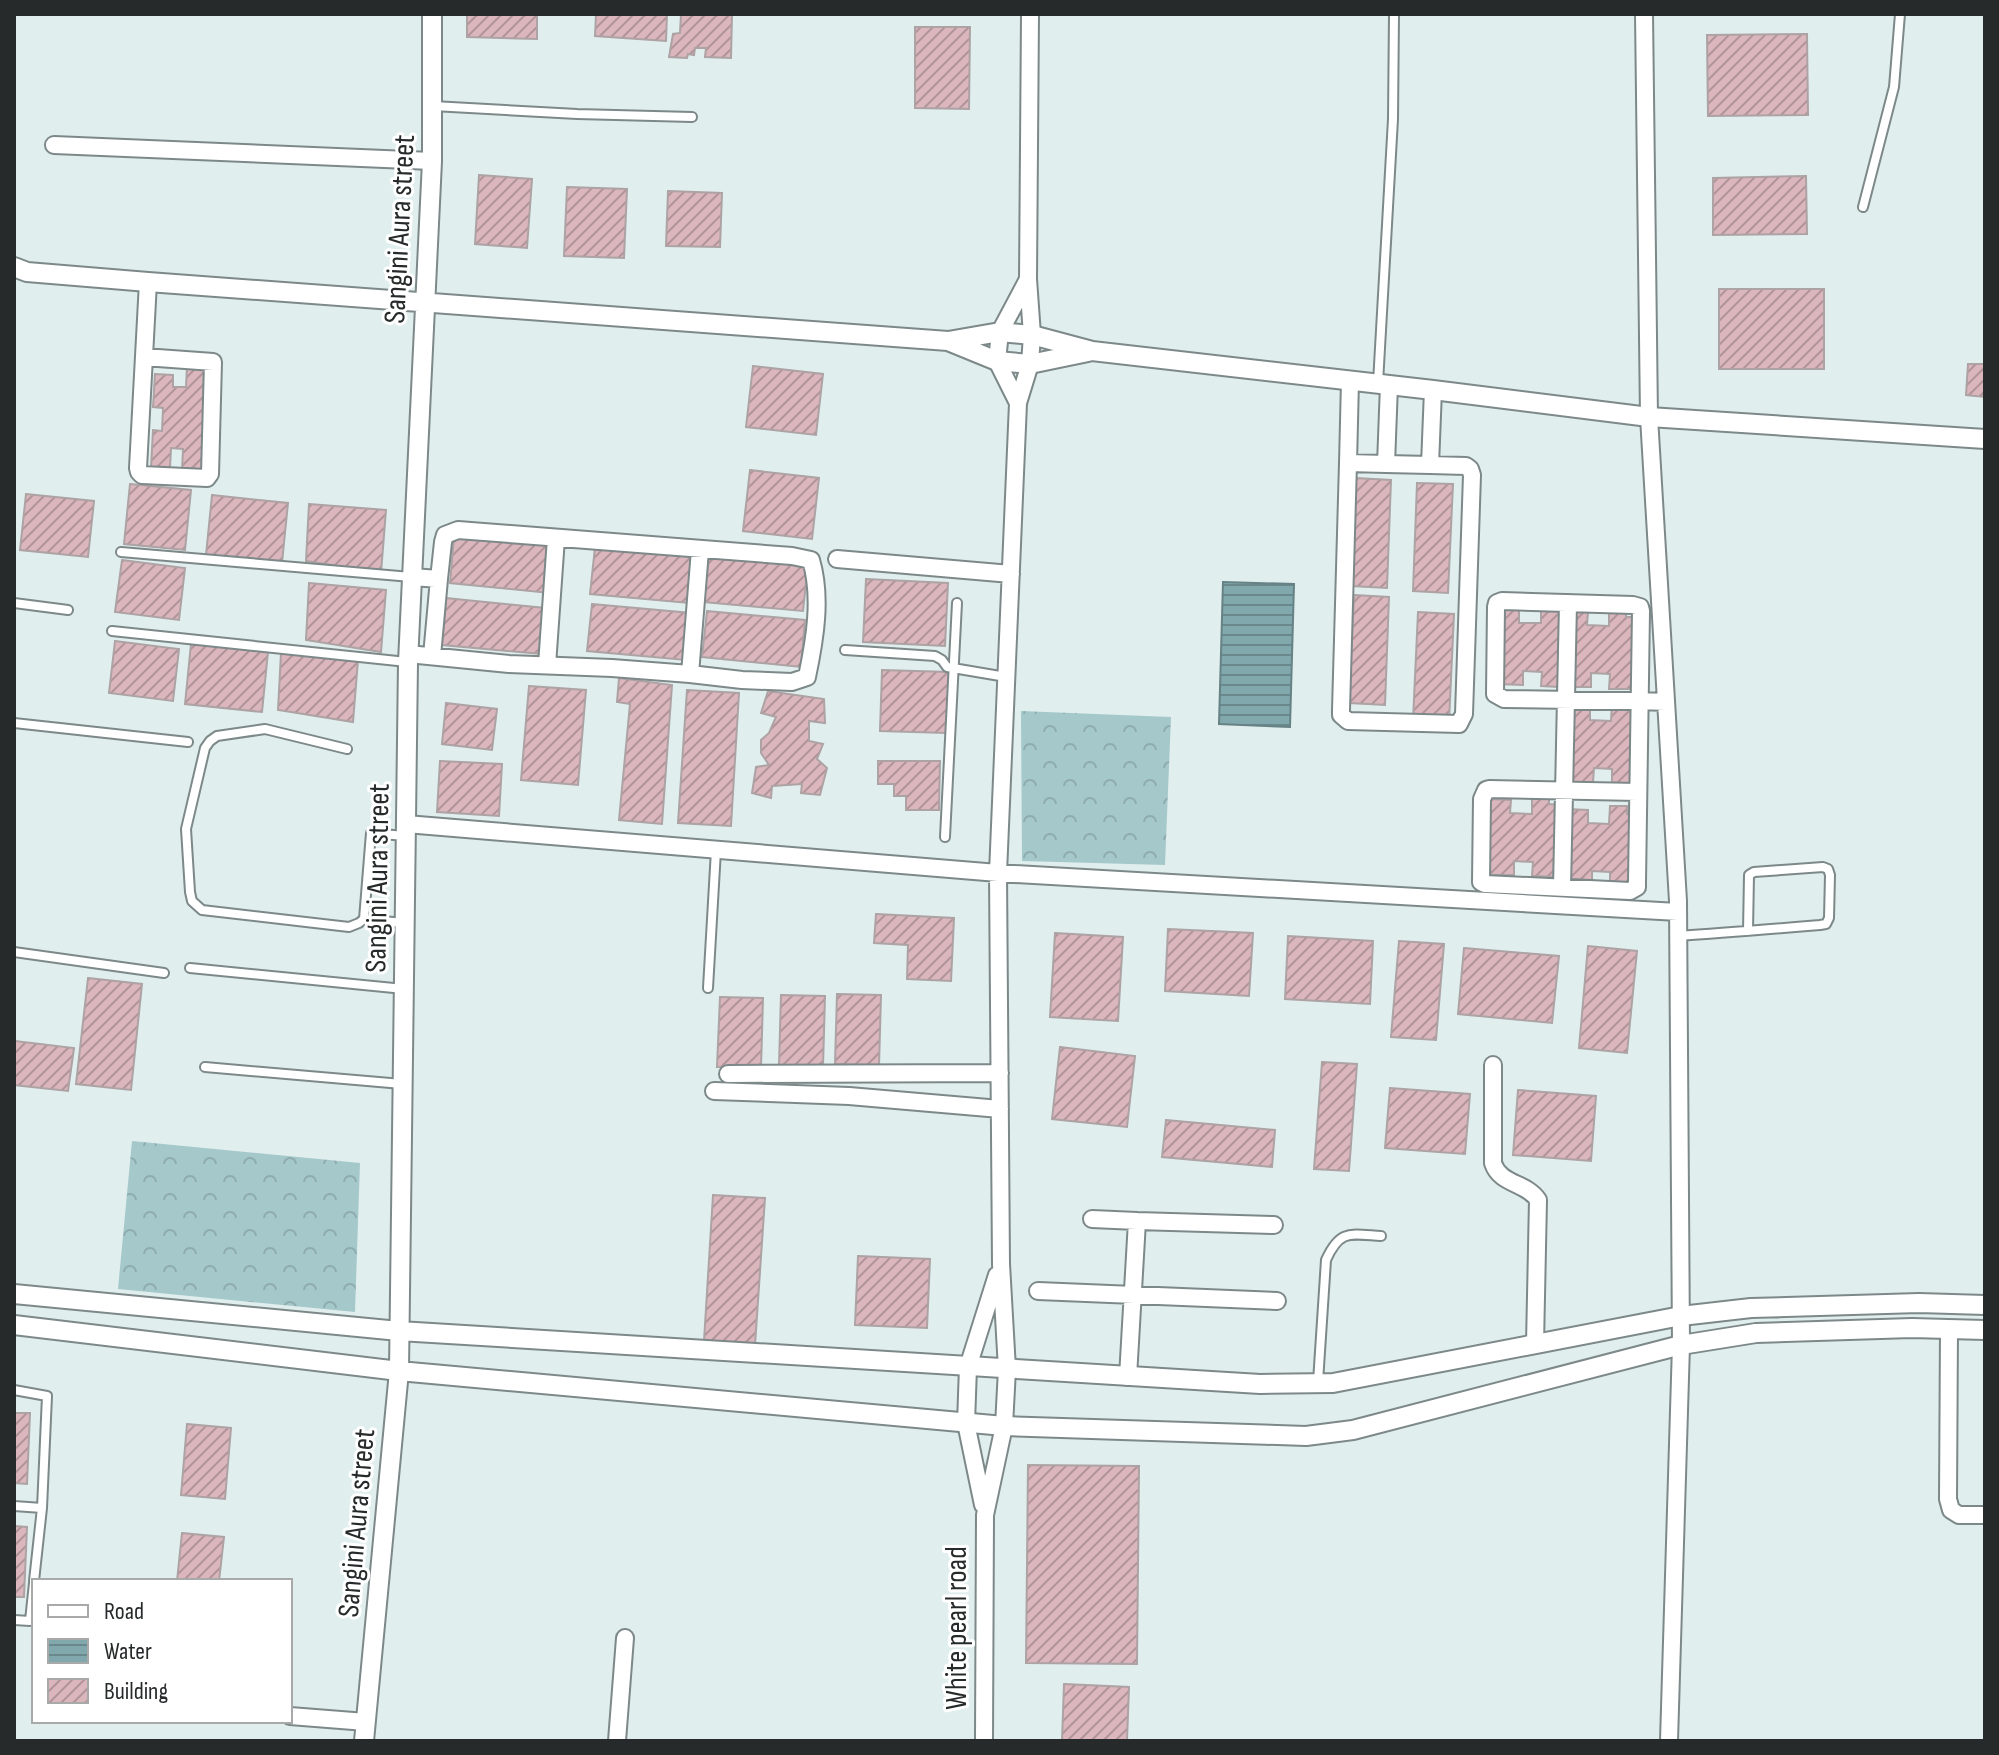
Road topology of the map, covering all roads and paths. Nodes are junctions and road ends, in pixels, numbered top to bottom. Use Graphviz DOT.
graph roads {
  1 [pos="432,14"];
  2 [pos="1030,14"];
  3 [pos="1394,14"];
  4 [pos="1644,14"];
  5 [pos="1900,14"];
  6 [pos="432,106"];
  7 [pos="692,117"];
  8 [pos="54,145"];
  9 [pos="432,161"];
  10 [pos="1863,207"];
  11 [pos="18,271"];
  12 [pos="1028,279"];
  13 [pos="148,282"];
  14 [pos="424,302"];
  15 [pos="1000,332"];
  16 [pos="1032,335"];
  17 [pos="948,341"];
  18 [pos="1092,351"];
  19 [pos="144,357"];
  20 [pos="997,361"];
  21 [pos="1030,364"];
  22 [pos="1350,381"];
  23 [pos="1384,384"];
  24 [pos="1433,390"];
  25 [pos="1018,403"];
  26 [pos="1649,417"];
  27 [pos="1985,439"];
  28 [pos="1348,463"];
  29 [pos="1386,464"];
  30 [pos="1430,465"];
  31 [pos="556,538"];
  32 [pos="700,550"];
  33 [pos="121,552"];
  34 [pos="837,559"];
  35 [pos="1011,574"];
  36 [pos="412,577"];
  37 [pos="439,579"];
  38 [pos="14,603"];
  39 [pos="957,603"];
  40 [pos="1568,603"];
  41 [pos="68,610"];
  42 [pos="112,631"];
  43 [pos="845,650"];
  44 [pos="432,656"];
  45 [pos="408,658"];
  46 [pos="547,665"];
  47 [pos="955,669"];
  48 [pos="690,674"];
  49 [pos="1006,677"];
  50 [pos="1567,700"];
  51 [pos="1639,701"];
  52 [pos="1666,702"];
  53 [pos="14,723"];
  54 [pos="188,742"];
  55 [pos="347,749"];
  56 [pos="1565,790"];
  57 [pos="1638,792"];
  58 [pos="406,830"];
  59 [pos="945,837"];
  60 [pos="716,850"];
  61 [pos="998,873"];
  62 [pos="1562,888"];
  63 [pos="1678,912"];
  64 [pos="364,919"];
  65 [pos="404,923"];
  66 [pos="1748,931"];
  67 [pos="1678,936"];
  68 [pos="14,952"];
  69 [pos="190,968"];
  70 [pos="164,973"];
  71 [pos="708,988"];
  72 [pos="404,989"];
  73 [pos="1493,1065"];
  74 [pos="205,1067"];
  75 [pos="1000,1073"];
  76 [pos="728,1074"];
  77 [pos="403,1084"];
  78 [pos="714,1091"];
  79 [pos="1000,1109"];
  80 [pos="1092,1219"];
  81 [pos="1137,1221"];
  82 [pos="1274,1225"];
  83 [pos="1381,1236"];
  84 [pos="1001,1264"];
  85 [pos="1038,1291"];
  86 [pos="14,1294"];
  87 [pos="1132,1296"];
  88 [pos="1277,1301"];
  89 [pos="1985,1305"];
  90 [pos="1681,1316"];
  91 [pos="14,1325"];
  92 [pos="1949,1329"];
  93 [pos="1985,1330"];
  94 [pos="399,1331"];
  95 [pos="1535,1344"];
  96 [pos="1681,1345"];
  97 [pos="968,1367"];
  98 [pos="1007,1369"];
  99 [pos="399,1371"];
  100 [pos="1128,1377"];
  101 [pos="1318,1383"];
  102 [pos="14,1390"];
  103 [pos="966,1423"];
  104 [pos="1004,1426"];
  105 [pos="14,1506"];
  106 [pos="42,1508"];
  107 [pos="985,1515"];
  108 [pos="1985,1515"];
  109 [pos="34,1579"];
  110 [pos="32,1602"];
  111 [pos="14,1620"];
  112 [pos="625,1638"];
  113 [pos="292,1716"];
  114 [pos="366,1722"];
  115 [pos="364,1741"];
  116 [pos="617,1741"];
  117 [pos="984,1741"];
  118 [pos="1669,1741"];
  1 -- 6 [label="street, Sangini Aura street"];
  2 -- 12 [label="street"];
  3 -- 23 [label="lane"];
  4 -- 26 [label="street"];
  5 -- 10 [label="lane"];
  6 -- 7 [label="lane"];
  6 -- 9 [label="street, Sangini Aura street"];
  8 -- 9 [label="street"];
  9 -- 14 [label="street, Sangini Aura street"];
  11 -- 13 [label="street"];
  12 -- 15 [label="street"];
  12 -- 16 [label="street"];
  13 -- 14 [label="street"];
  13 -- 19 [label="street"];
  14 -- 17 [label="street"];
  14 -- 36 [label="street, Sangini Aura street"];
  15 -- 16 [label="street"];
  15 -- 17 [label="street"];
  15 -- 20 [label="street"];
  16 -- 18 [label="street"];
  16 -- 21 [label="street"];
  17 -- 20 [label="street"];
  18 -- 21 [label="street"];
  18 -- 22 [label="street"];
  19 -- 19 [label="street"];
  20 -- 21 [label="street"];
  20 -- 25 [label="street"];
  21 -- 25 [label="street"];
  22 -- 23 [label="street"];
  22 -- 28 [label="street"];
  23 -- 24 [label="street"];
  23 -- 29 [label="street"];
  24 -- 26 [label="street"];
  24 -- 30 [label="street"];
  25 -- 35 [label="street"];
  26 -- 27 [label="street"];
  26 -- 52 [label="street"];
  28 -- 29 [label="street"];
  28 -- 30 [label="street"];
  29 -- 30 [label="street"];
  31 -- 32 [label="street"];
  31 -- 37 [label="street"];
  31 -- 46 [label="street"];
  32 -- 48 [label="street"];
  32 -- 48 [label="street"];
  33 -- 36 [label="lane"];
  34 -- 35 [label="street"];
  35 -- 49 [label="street"];
  36 -- 37 [label="street"];
  36 -- 45 [label="street, Sangini Aura street"];
  37 -- 44 [label="street"];
  38 -- 41 [label="lane"];
  39 -- 47 [label="lane"];
  40 -- 50 [label="street"];
  40 -- 50 [label="street"];
  40 -- 51 [label="street"];
  42 -- 45 [label="lane"];
  43 -- 47 [label="lane"];
  44 -- 45 [label="street"];
  44 -- 46 [label="street"];
  45 -- 58 [label="street, Sangini Aura street"];
  46 -- 48 [label="street"];
  47 -- 49 [label="lane"];
  47 -- 59 [label="lane"];
  49 -- 61 [label="street"];
  50 -- 51 [label="street"];
  50 -- 56 [label="street"];
  51 -- 52 [label="street"];
  51 -- 57 [label="street"];
  52 -- 63 [label="street"];
  53 -- 54 [label="lane"];
  55 -- 64 [label="lane"];
  56 -- 57 [label="street"];
  56 -- 62 [label="street"];
  56 -- 62 [label="street"];
  57 -- 62 [label="street"];
  58 -- 60 [label="street"];
  58 -- 64 [label="lane"];
  58 -- 65 [label="street, Sangini Aura street"];
  60 -- 61 [label="street"];
  60 -- 71 [label="lane"];
  61 -- 63 [label="street"];
  61 -- 75 [label="street"];
  63 -- 67 [label="street"];
  64 -- 65 [label="lane"];
  65 -- 72 [label="street, Sangini Aura street"];
  66 -- 66 [label="lane"];
  66 -- 67 [label="lane"];
  67 -- 90 [label="street"];
  68 -- 70 [label="lane"];
  69 -- 72 [label="lane"];
  72 -- 77 [label="street, Sangini Aura street"];
  73 -- 95 [label="street"];
  74 -- 77 [label="lane"];
  75 -- 76 [label="street"];
  75 -- 79 [label="street"];
  77 -- 94 [label="street, Sangini Aura street"];
  78 -- 79 [label="street"];
  79 -- 84 [label="street"];
  80 -- 81 [label="street"];
  81 -- 82 [label="street"];
  81 -- 87 [label="street"];
  83 -- 101 [label="lane"];
  84 -- 97 [label="street"];
  84 -- 98 [label="street"];
  85 -- 87 [label="street"];
  86 -- 94 [label="street"];
  87 -- 88 [label="street"];
  87 -- 100 [label="street"];
  89 -- 90 [label="street"];
  90 -- 95 [label="street"];
  90 -- 96 [label="street"];
  91 -- 99 [label="street"];
  92 -- 93 [label="street"];
  92 -- 96 [label="street"];
  92 -- 108 [label="street"];
  94 -- 97 [label="street"];
  94 -- 99 [label="street, Sangini Aura street"];
  95 -- 101 [label="street"];
  96 -- 104 [label="street"];
  96 -- 118 [label="street"];
  97 -- 98 [label="street"];
  97 -- 103 [label="street"];
  98 -- 100 [label="street"];
  98 -- 104 [label="street"];
  99 -- 103 [label="street"];
  99 -- 114 [label="street, Sangini Aura street"];
  100 -- 101 [label="street"];
  102 -- 106 [label="lane"];
  103 -- 104 [label="street"];
  103 -- 107 [label="street"];
  104 -- 107 [label="street"];
  105 -- 106 [label="lane"];
  106 -- 109 [label="lane"];
  107 -- 117 [label="street, White pearl road"];
  110 -- 111 [label="lane"];
  112 -- 116 [label="street"];
  113 -- 114 [label="street"];
  114 -- 115 [label="street, Sangini Aura street"];
}
